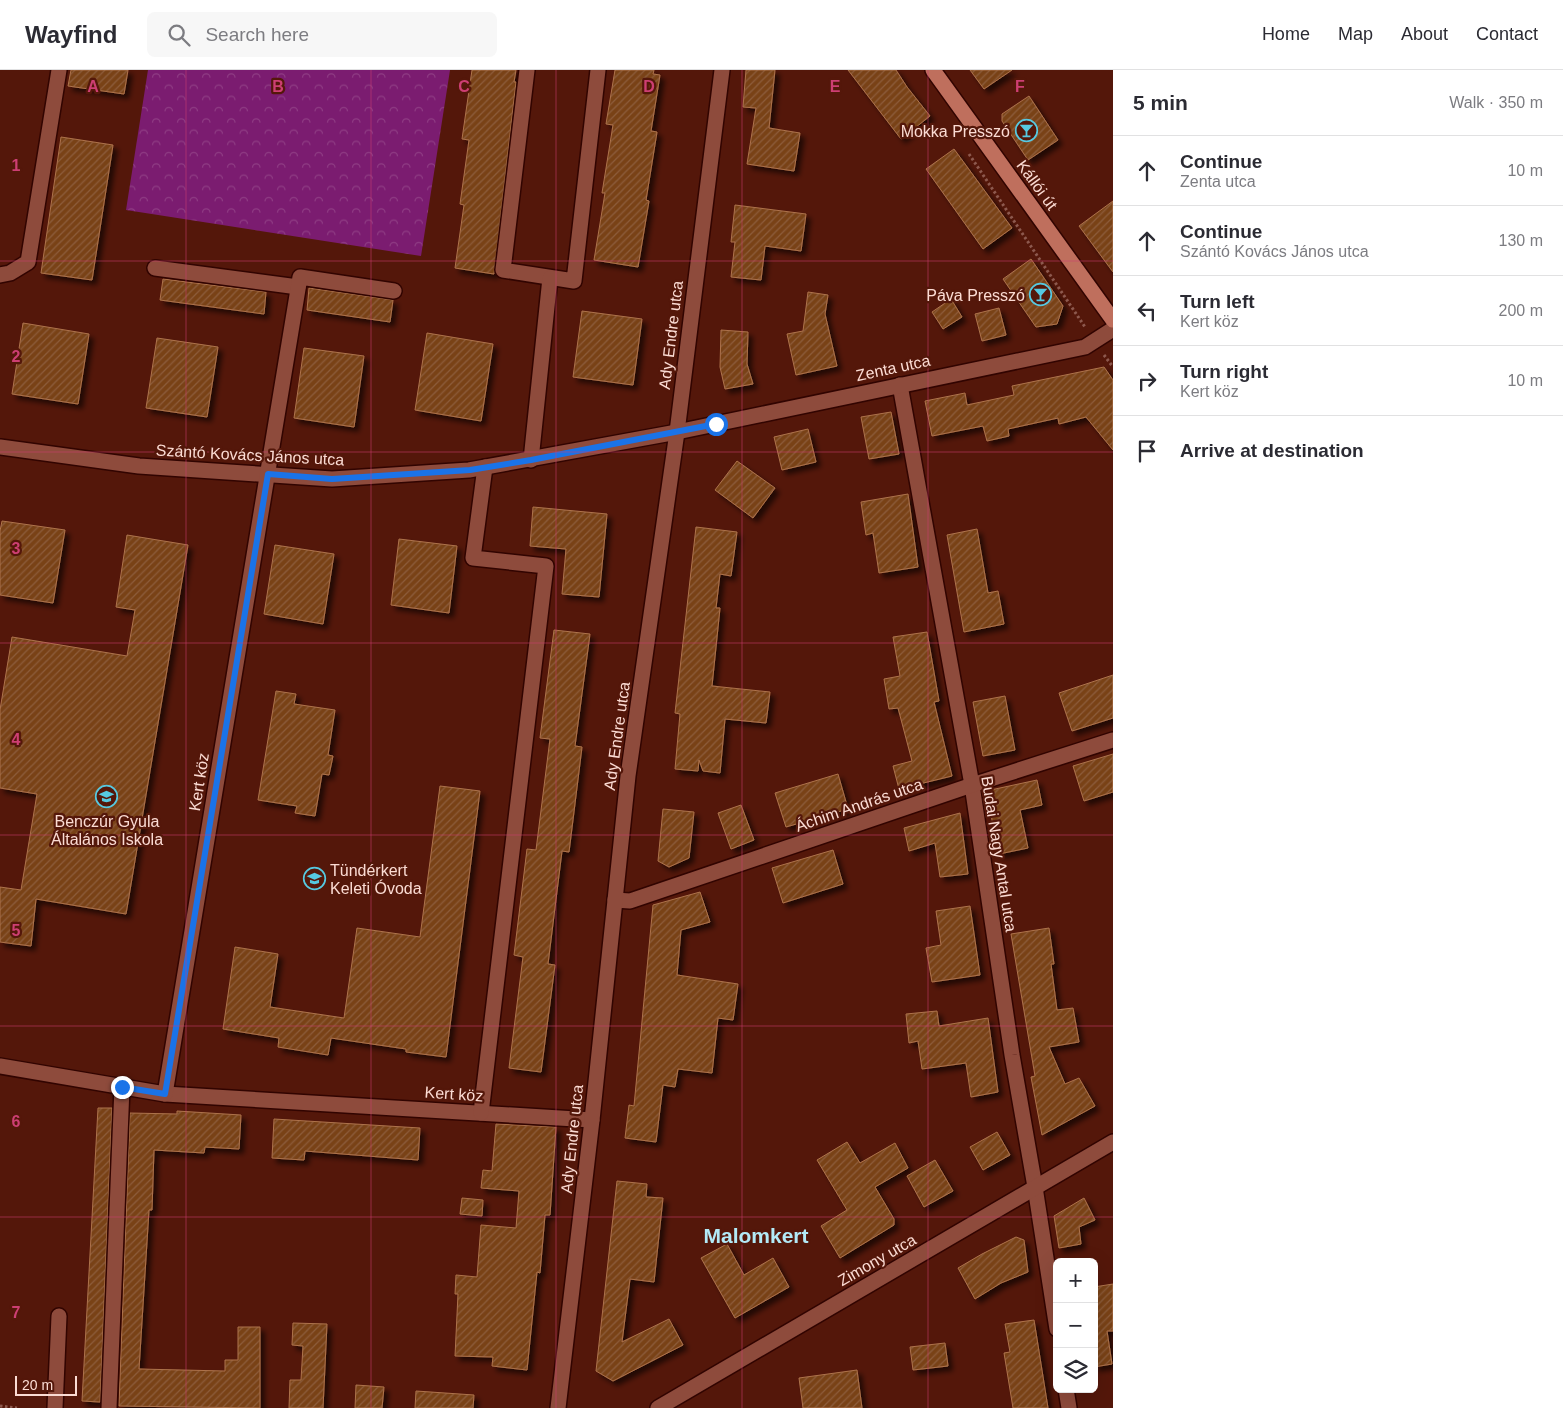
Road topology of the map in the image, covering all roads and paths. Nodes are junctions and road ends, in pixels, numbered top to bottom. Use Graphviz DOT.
graph roads {
  1 [pos="59,70"];
  2 [pos="527,70"];
  3 [pos="598,70"];
  4 [pos="722,70"];
  5 [pos="933,70"];
  6 [pos="968,152"];
  7 [pos="155,268"];
  8 [pos="0,275"];
  9 [pos="550,278"];
  10 [pos="298,287"];
  11 [pos="394,291"];
  12 [pos="1113,320"];
  13 [pos="1113,329"];
  14 [pos="1094,342"];
  15 [pos="1113,367"];
  16 [pos="900,385"];
  17 [pos="677,432"];
  18 [pos="0,447"];
  19 [pos="531,460"];
  20 [pos="485,467"];
  21 [pos="268,474"];
  22 [pos="1113,740"];
  23 [pos="972,785"];
  24 [pos="615,900"];
  25 [pos="0,1066"];
  26 [pos="122,1087"];
  27 [pos="165,1094"];
  28 [pos="481,1113"];
  29 [pos="592,1120"];
  30 [pos="1113,1142"];
  31 [pos="1036,1187"];
  32 [pos="1053,1303"];
  33 [pos="59,1316"];
  34 [pos="1067,1393"];
  35 [pos="0,1406"];
  36 [pos="17,1408"];
  37 [pos="55,1408"];
  38 [pos="109,1408"];
  39 [pos="558,1408"];
  40 [pos="658,1408"];
  41 [pos="1069,1408"];
  1 -- 8 [label="street"];
  2 -- 9 [label="street"];
  3 -- 9 [label="street"];
  4 -- 17 [label="street, Ady Endre utca"];
  5 -- 12 [label="main road, Kállói út"];
  6 -- 14 [label="path"];
  7 -- 10 [label="street"];
  9 -- 19 [label="street"];
  10 -- 11 [label="street"];
  10 -- 21 [label="street, Kert köz"];
  13 -- 14 [label="street, Zenta utca"];
  14 -- 15 [label="path"];
  14 -- 16 [label="street, Zenta utca"];
  16 -- 17 [label="street, Zenta utca"];
  16 -- 23 [label="street, Budai Nagy Antal utca"];
  17 -- 19 [label="street, Szántó Kovács János utca"];
  17 -- 24 [label="street, Ady Endre utca"];
  18 -- 21 [label="street, Szántó Kovács János utca"];
  19 -- 20 [label="street, Szántó Kovács János utca"];
  20 -- 21 [label="street, Szántó Kovács János utca"];
  20 -- 28 [label="street"];
  21 -- 27 [label="street, Kert köz"];
  22 -- 23 [label="street, Áchim András utca"];
  23 -- 24 [label="street, Áchim András utca"];
  23 -- 31 [label="street, Budai Nagy Antal utca"];
  24 -- 29 [label="street, Ady Endre utca"];
  25 -- 26 [label="street, Kert köz"];
  26 -- 27 [label="street, Kert köz"];
  26 -- 38 [label="street"];
  27 -- 28 [label="street, Kert köz"];
  28 -- 29 [label="street, Kert köz"];
  29 -- 39 [label="street, Ady Endre utca"];
  30 -- 31 [label="street, Zimony utca"];
  31 -- 32 [label="street, Budai Nagy Antal utca"];
  31 -- 40 [label="street, Zimony utca"];
  33 -- 37 [label="street"];
  34 -- 41 [label="street"];
  35 -- 36 [label="path"];
}
